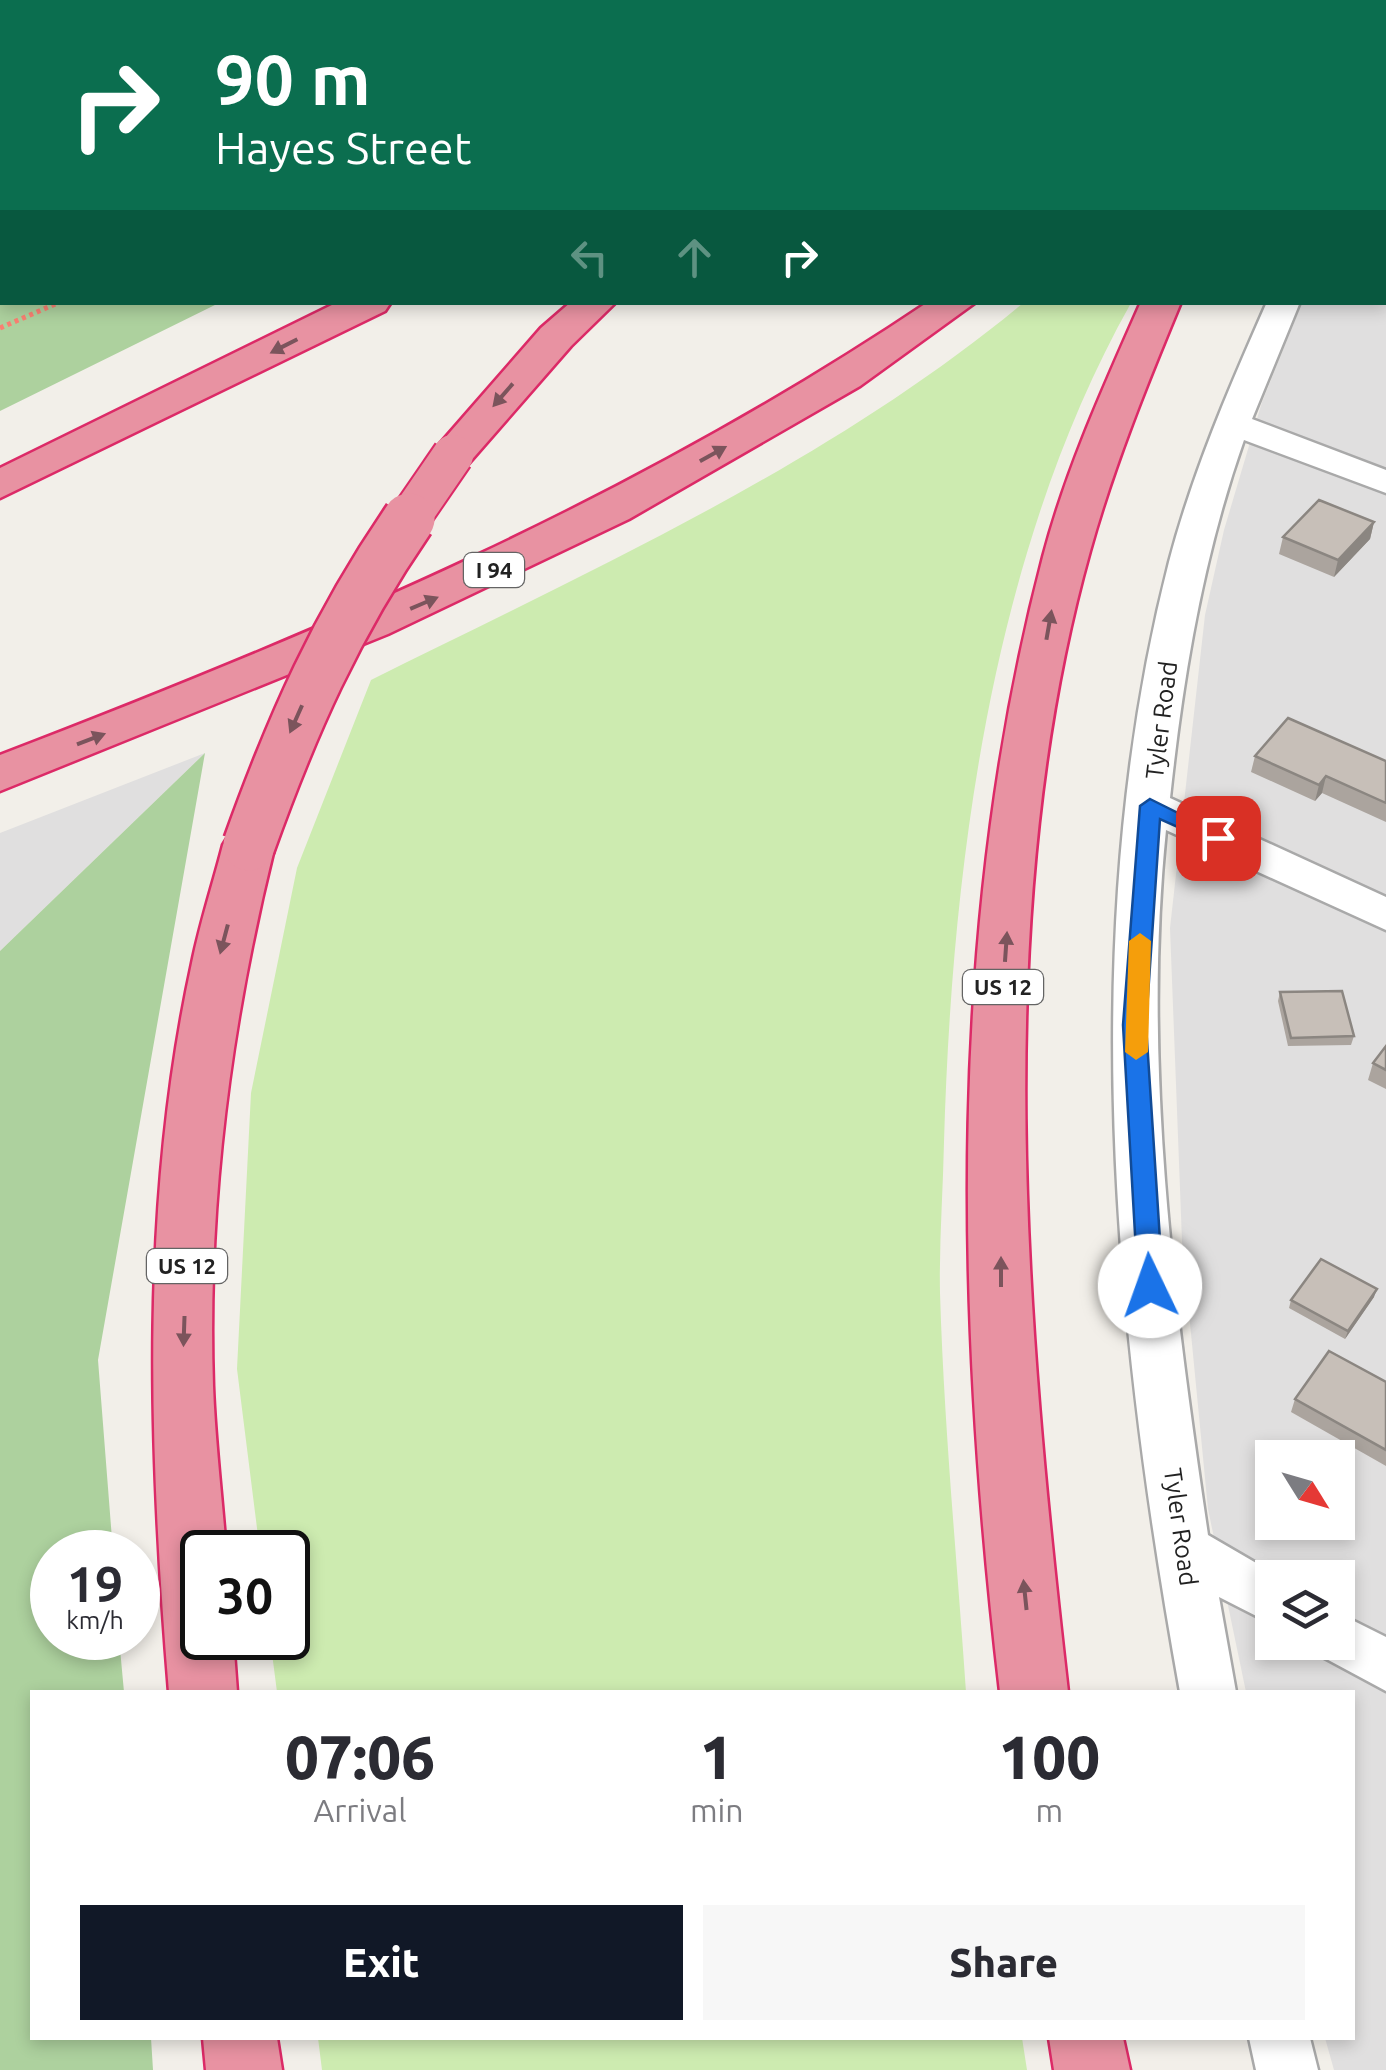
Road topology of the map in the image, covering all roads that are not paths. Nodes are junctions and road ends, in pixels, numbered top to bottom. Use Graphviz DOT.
graph roads {
  1 [pos="365,305"];
  2 [pos="593,305"];
  3 [pos="952,305"];
  4 [pos="1159,305"];
  5 [pos="1283,305"];
  6 [pos="1231,423"];
  7 [pos="1386,482"];
  8 [pos="0,484"];
  9 [pos="0,774"];
  10 [pos="1150,806"];
  11 [pos="1386,915"];
  12 [pos="1182,1547"];
  13 [pos="1255,1590"];
  14 [pos="1355,1648"];
  15 [pos="1386,1666"];
  16 [pos="203,1690"];
  17 [pos="1034,1690"];
  18 [pos="1208,1690"];
  19 [pos="240,2040"];
  20 [pos="1086,2040"];
  21 [pos="1280,2040"];
  22 [pos="244,2070"];
  23 [pos="1092,2070"];
  24 [pos="1287,2070"];
  1 -- 8 [label="highway, one-way"];
  2 -- 16 [label="highway, US 12, one-way, bridge"];
  9 -- 3 [label="highway, I 94, one-way"];
  17 -- 4 [label="highway, US 12, one-way"];
  5 -- 6 [label="street, Tyler Road"];
  6 -- 7 [label="street"];
  6 -- 10 [label="street, Tyler Road"];
  10 -- 11 [label="street"];
  10 -- 12 [label="street, Tyler Road"];
  12 -- 13 [label="street"];
  12 -- 18 [label="street, Tyler Road"];
  14 -- 15 [label="street"];
  19 -- 22 [label="highway"];
  20 -- 23 [label="highway"];
  21 -- 24 [label="street"];
}
